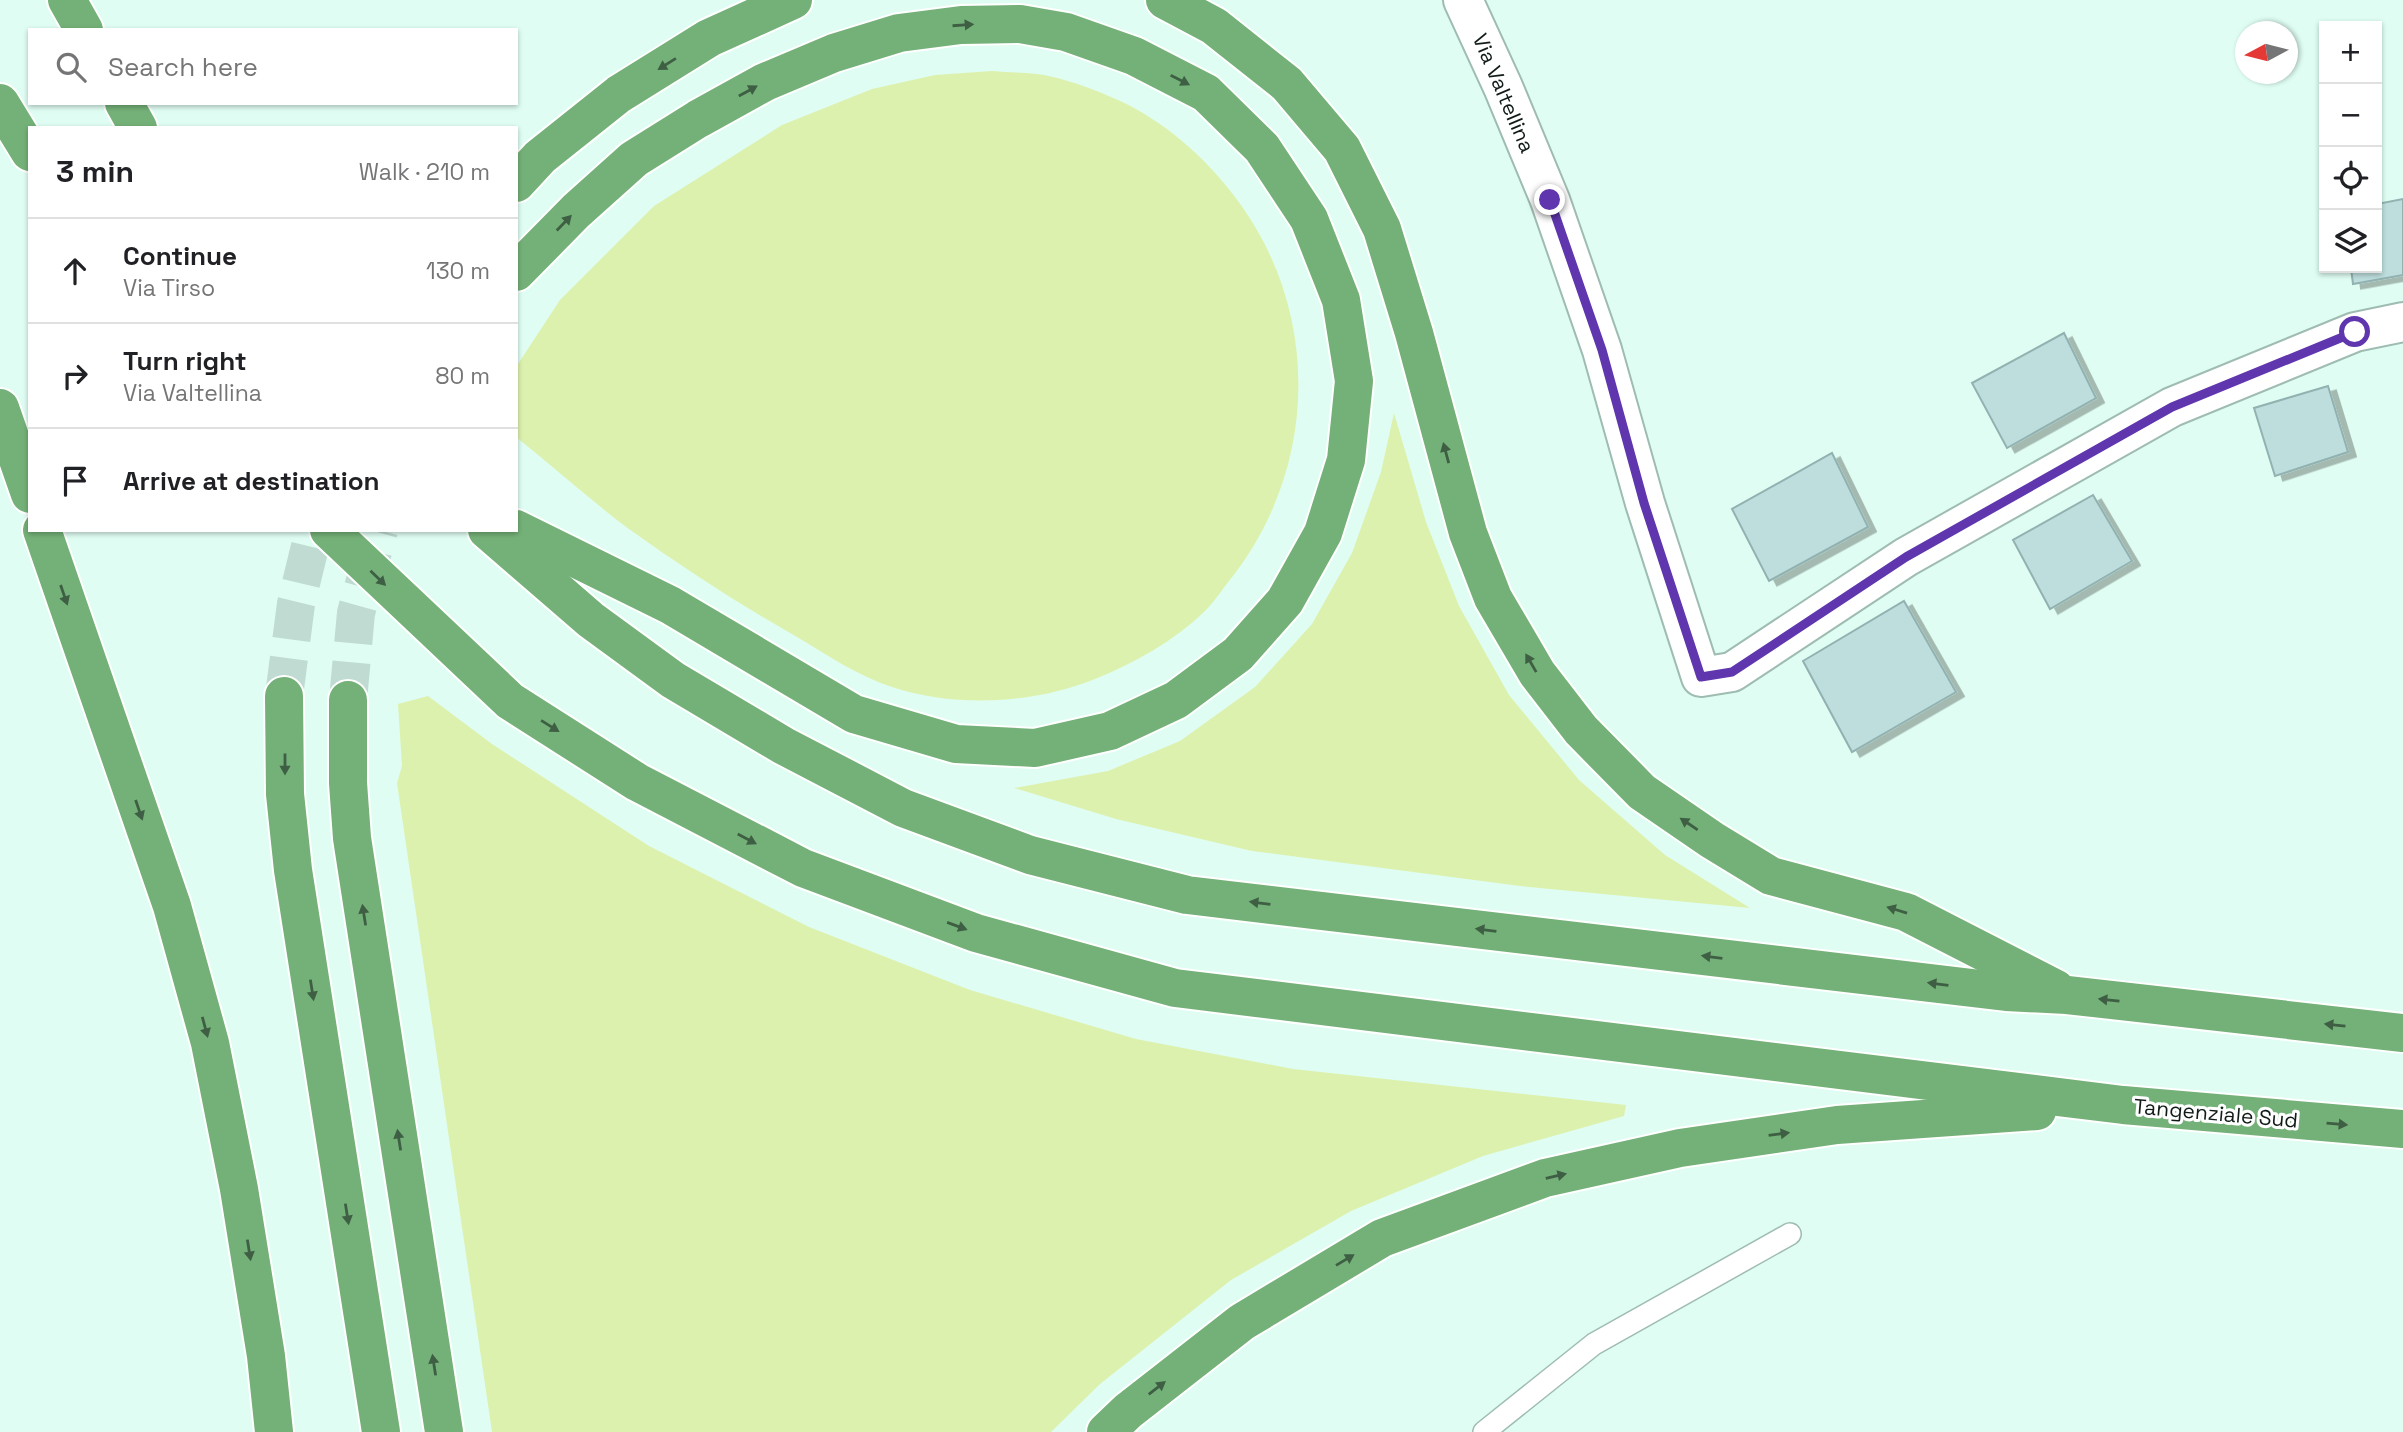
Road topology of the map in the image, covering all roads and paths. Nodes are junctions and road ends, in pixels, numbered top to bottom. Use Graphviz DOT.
graph roads {
  1 [pos="68,0"];
  2 [pos="793,0"];
  3 [pos="1165,0"];
  4 [pos="1463,0"];
  5 [pos="83,28"];
  6 [pos="0,103"];
  7 [pos="125,105"];
  8 [pos="137,126"];
  9 [pos="28,149"];
  10 [pos="518,181"];
  11 [pos="518,270"];
  12 [pos="2403,322"];
  13 [pos="0,408"];
  14 [pos="28,488"];
  15 [pos="518,530"];
  16 [pos="43,532"];
  17 [pos="331,532"];
  18 [pos="488,532"];
  19 [pos="284,696"];
  20 [pos="348,699"];
  21 [pos="2067,995"];
  22 [pos="2403,1033"];
  23 [pos="2123,1105"];
  24 [pos="2403,1129"];
  25 [pos="1790,1234"];
  26 [pos="274,1432"];
  27 [pos="381,1432"];
  28 [pos="444,1432"];
  29 [pos="1105,1432"];
  30 [pos="1484,1432"];
  1 -- 5 [label="highway"];
  2 -- 10 [label="highway, one-way"];
  21 -- 3 [label="highway, one-way"];
  4 -- 12 [label="street, Via Valtellina"];
  6 -- 9 [label="highway"];
  7 -- 8 [label="highway"];
  11 -- 15 [label="highway, one-way"];
  13 -- 14 [label="highway"];
  16 -- 26 [label="highway, one-way"];
  17 -- 23 [label="highway, Tangenziale Sud, one-way"];
  21 -- 18 [label="highway, one-way"];
  19 -- 27 [label="highway, one-way"];
  28 -- 20 [label="highway, one-way"];
  22 -- 21 [label="highway, one-way"];
  23 -- 24 [label="highway, Tangenziale Sud, one-way"];
  29 -- 23 [label="highway, one-way"];
  25 -- 30 [label="lane"];
}
